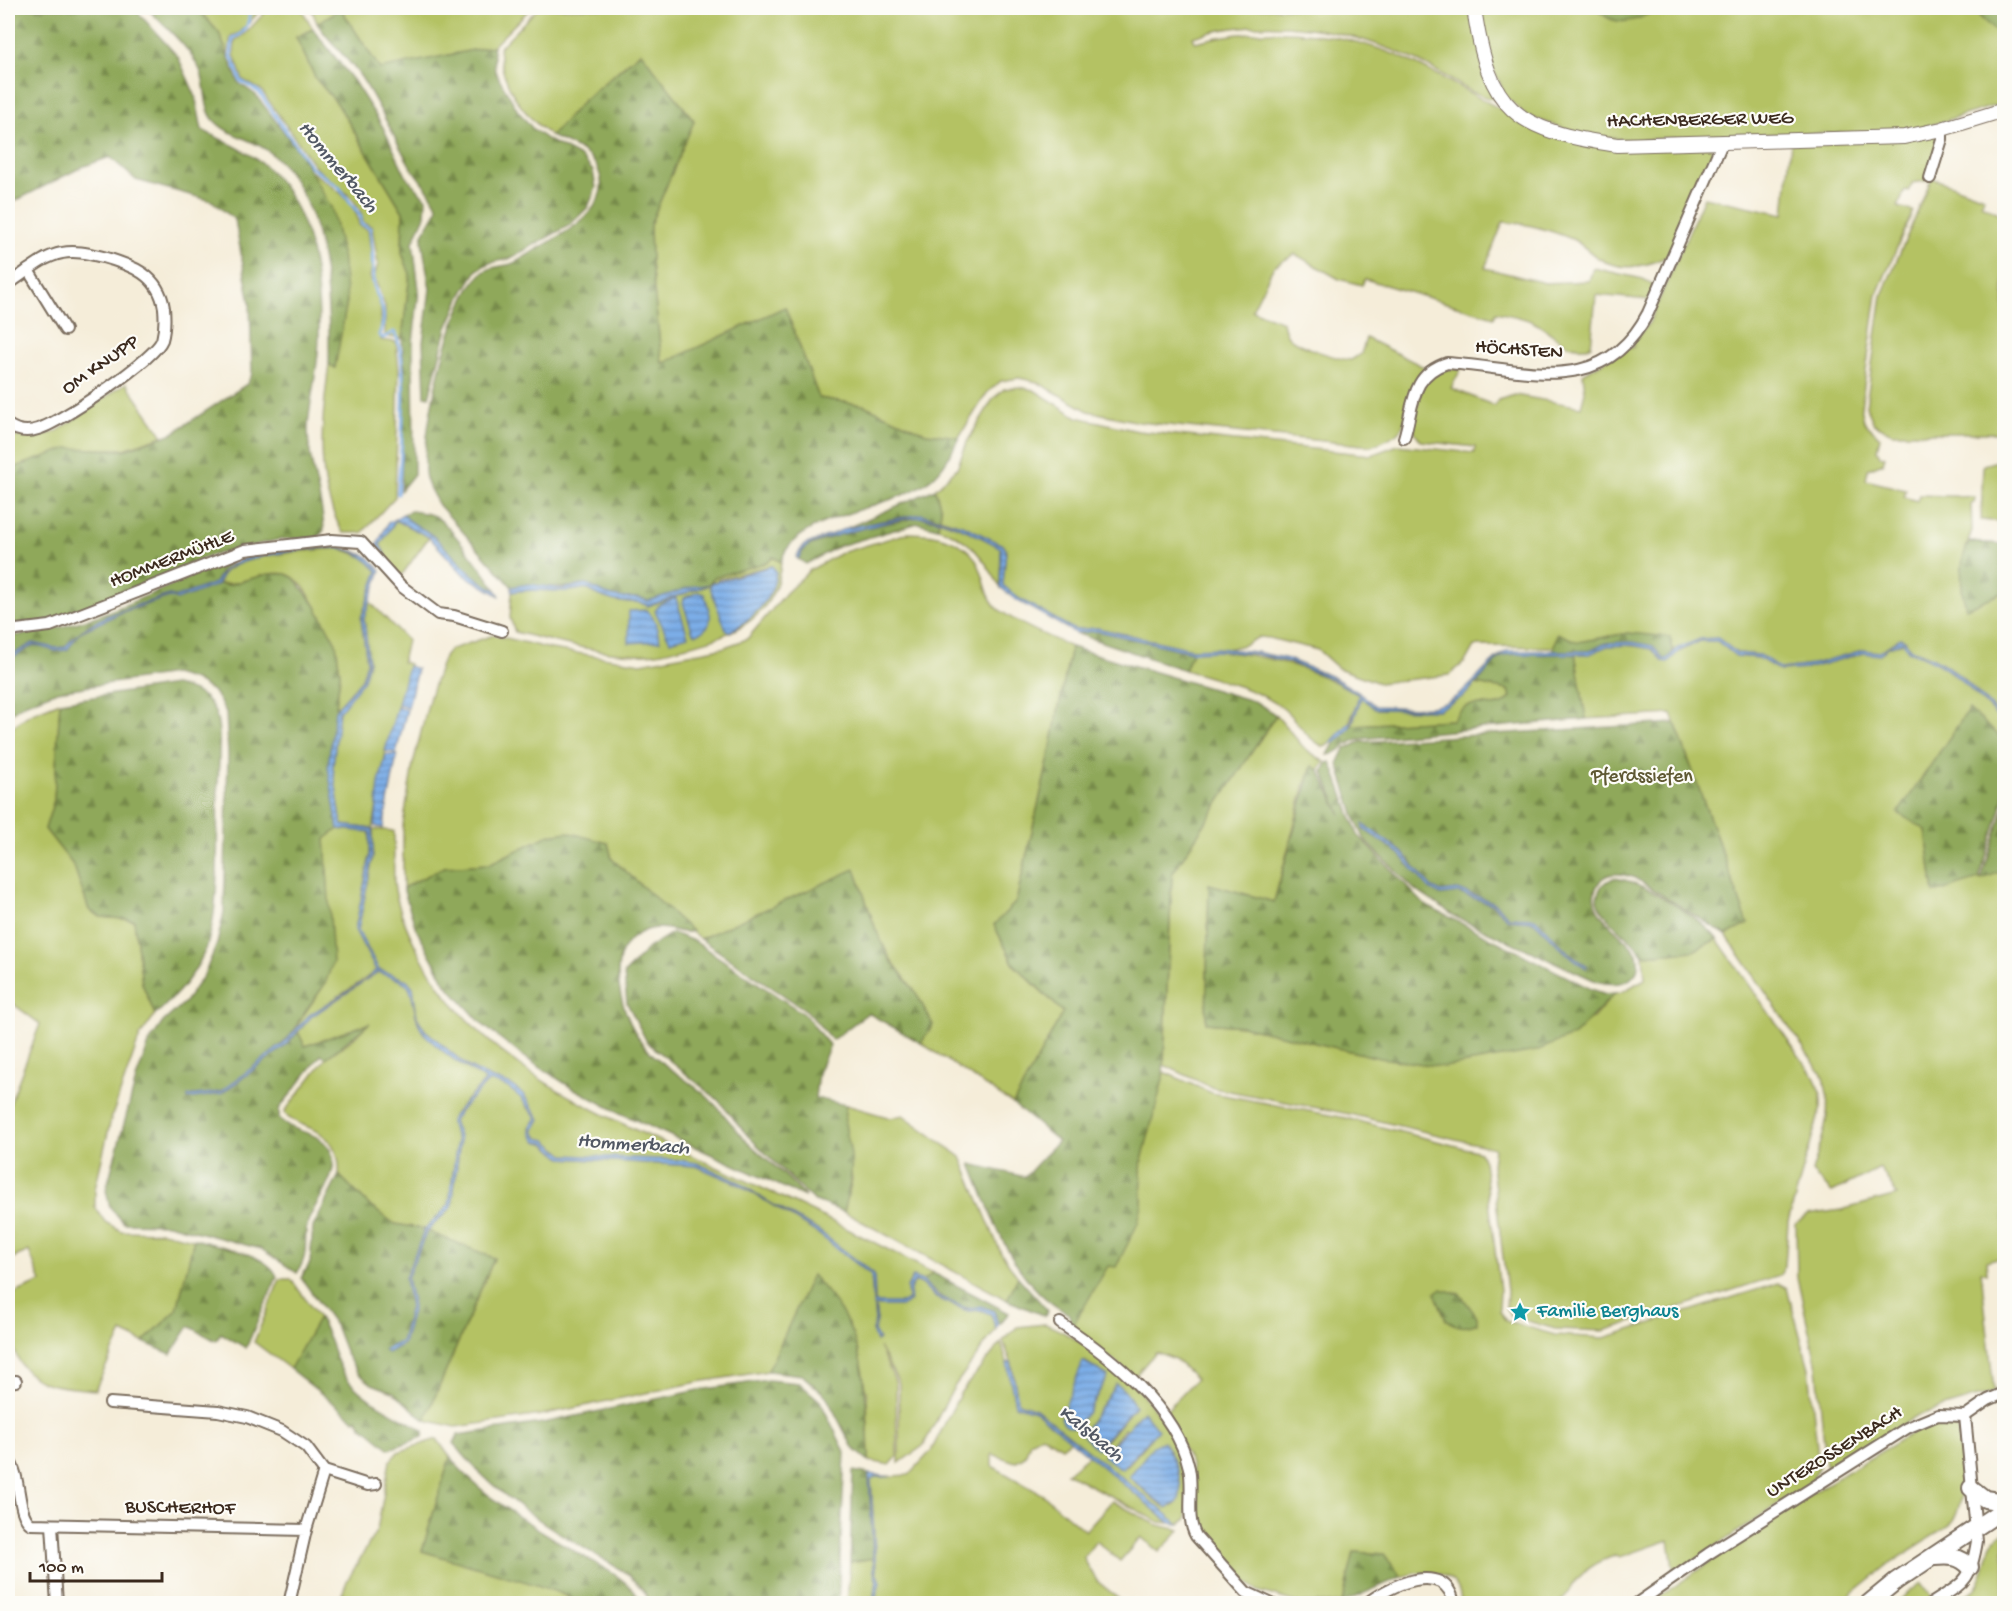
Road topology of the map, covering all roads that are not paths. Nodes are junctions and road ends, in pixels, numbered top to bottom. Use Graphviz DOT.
graph roads {
  1 [pos="1474,8"];
  2 [pos="2004,110"];
  3 [pos="1942,129"];
  4 [pos="1723,141"];
  5 [pos="1930,178"];
  6 [pos="28,270"];
  7 [pos="8,284"];
  8 [pos="65,330"];
  9 [pos="8,425"];
  10 [pos="1404,438"];
  11 [pos="8,631"];
  12 [pos="502,631"];
  13 [pos="1060,1323"];
  14 [pos="2004,1393"];
  15 [pos="110,1403"];
  16 [pos="1965,1416"];
  17 [pos="8,1460"];
  18 [pos="324,1471"];
  19 [pos="376,1484"];
  20 [pos="1971,1488"];
  21 [pos="2004,1502"];
  22 [pos="2004,1509"];
  23 [pos="52,1525"];
  24 [pos="1976,1528"];
  25 [pos="306,1530"];
  26 [pos="1932,1557"];
  27 [pos="1970,1568"];
  28 [pos="57,1604"];
  29 [pos="289,1604"];
  30 [pos="1272,1604"];
  31 [pos="1366,1604"];
  32 [pos="1454,1604"];
  33 [pos="1636,1604"];
  34 [pos="1868,1604"];
  35 [pos="1930,1604"];
  1 -- 4 [label="street, HACHENBERGER WEG"];
  2 -- 3 [label="street, HACHENBERGER WEG"];
  3 -- 4 [label="street, HACHENBERGER WEG"];
  3 -- 5 [label="street"];
  4 -- 10 [label="street, HÖCHSTEN"];
  6 -- 7 [label="street, OM KNUPP"];
  6 -- 8 [label="street"];
  6 -- 9 [label="street, OM KNUPP"];
  11 -- 12 [label="street, HOMMERMÜHLE"];
  13 -- 30 [label="street"];
  14 -- 16 [label="street"];
  15 -- 18 [label="street"];
  16 -- 20 [label="street"];
  16 -- 33 [label="street, UNTEROSSENBACH"];
  17 -- 23 [label="street, BUSCHERHOF"];
  18 -- 19 [label="street"];
  18 -- 25 [label="street"];
  20 -- 21 [label="main road"];
  20 -- 24 [label="street"];
  22 -- 24 [label="main road"];
  23 -- 25 [label="street, BUSCHERHOF"];
  23 -- 28 [label="street"];
  24 -- 26 [label="main road"];
  24 -- 27 [label="street"];
  25 -- 29 [label="street"];
  26 -- 27 [label="main road"];
  26 -- 34 [label="main road"];
  27 -- 35 [label="street"];
  31 -- 32 [label="street"];
}
